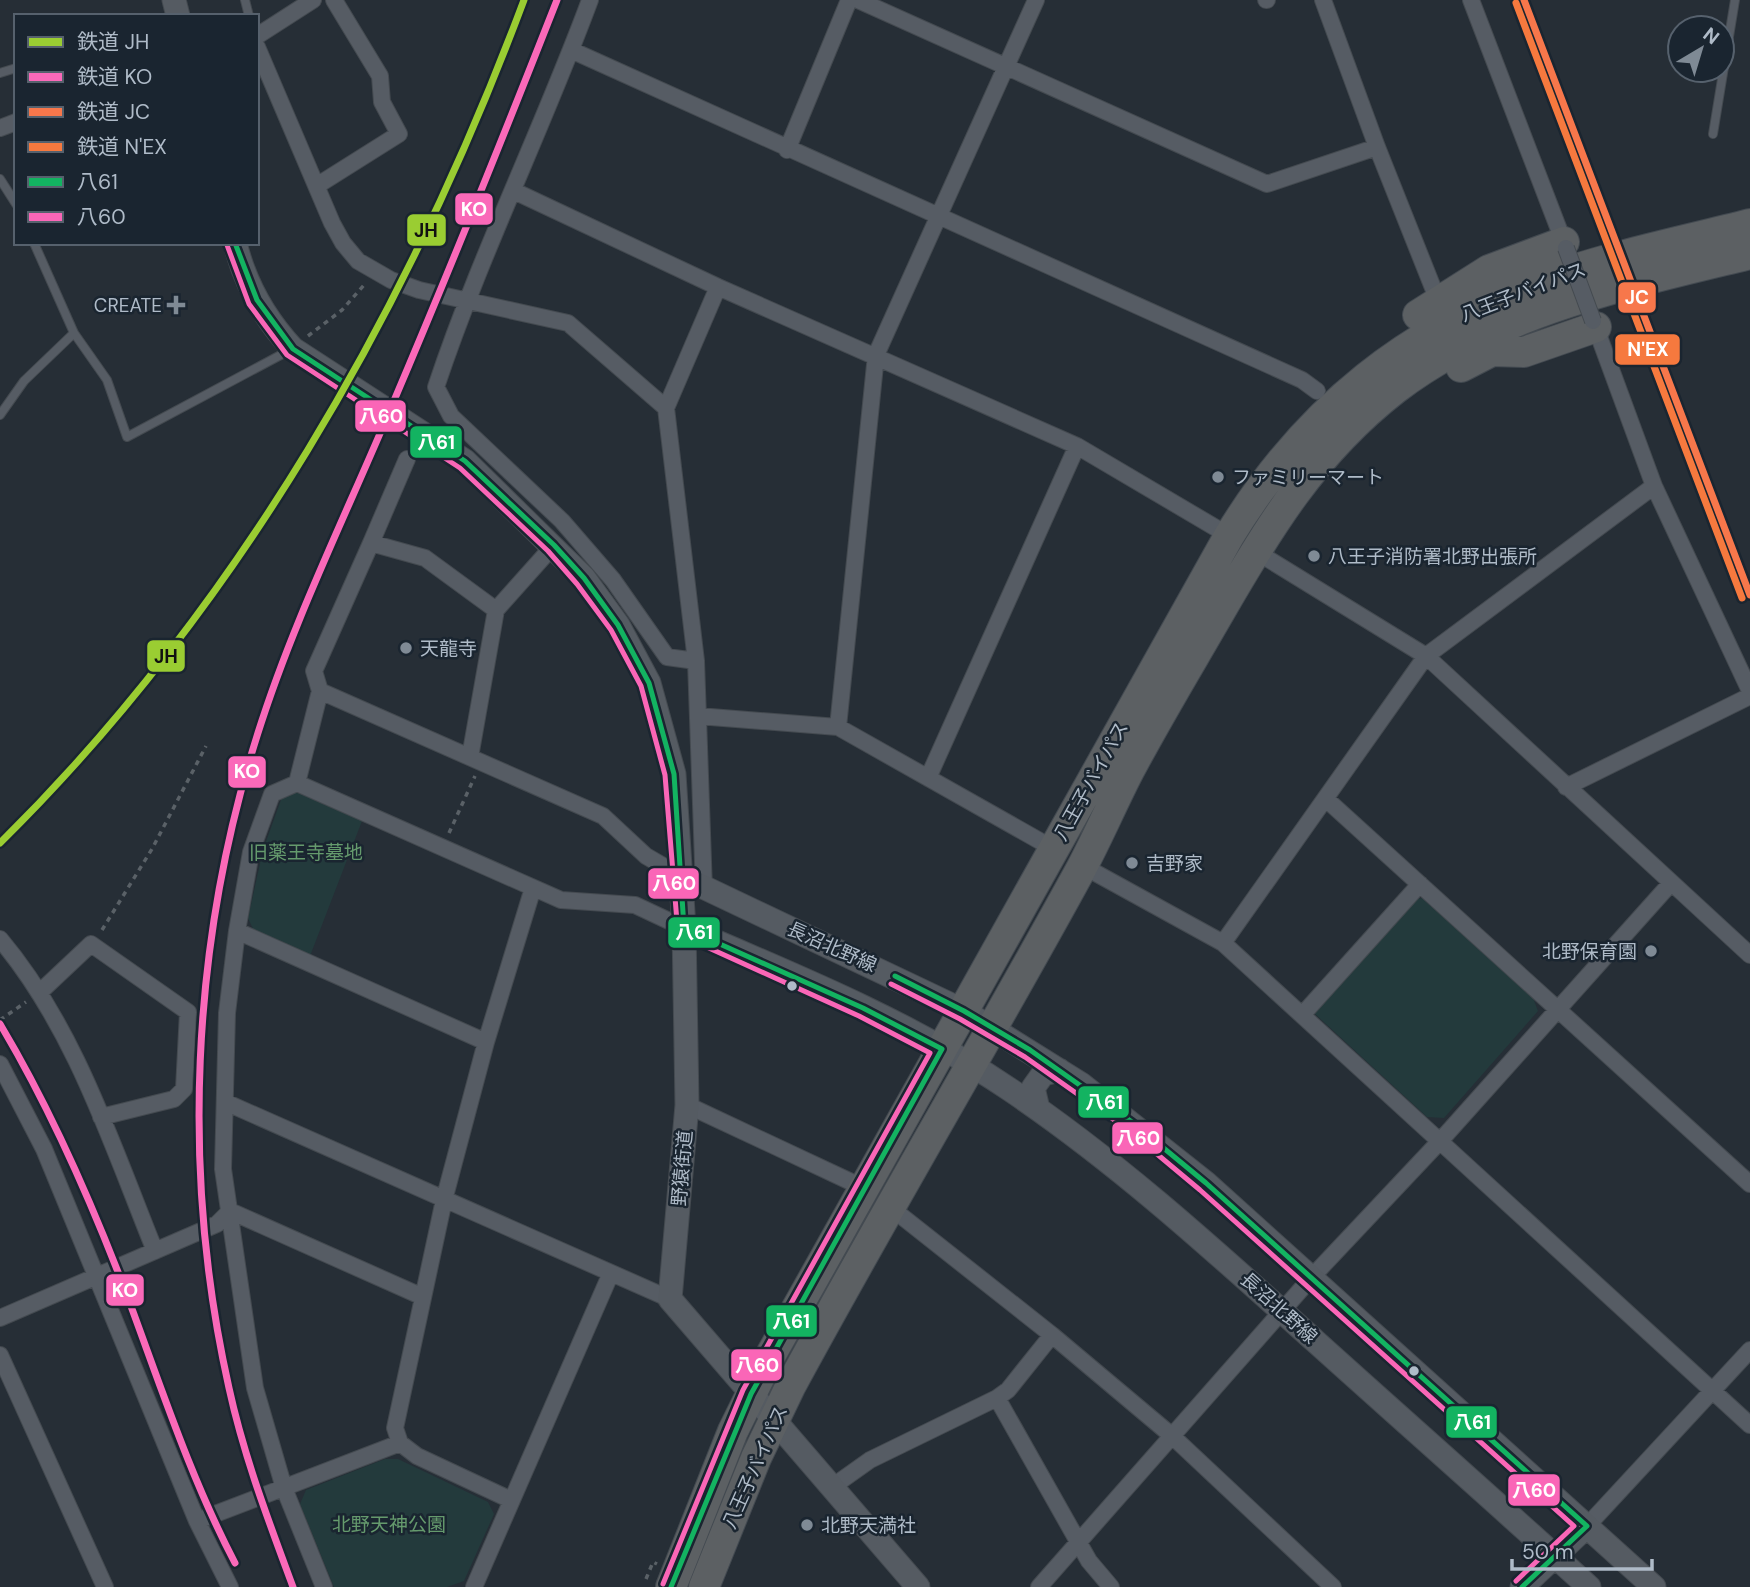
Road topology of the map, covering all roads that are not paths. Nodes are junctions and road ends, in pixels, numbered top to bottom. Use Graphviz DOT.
graph roads {
  1 [pos="313,0"];
  2 [pos="334,0"];
  3 [pos="590,0"];
  4 [pos="849,0"];
  5 [pos="858,0"];
  6 [pos="1036,0"];
  7 [pos="1322,0"];
  8 [pos="1471,0"];
  9 [pos="1735,0"];
  10 [pos="259,35"];
  11 [pos="571,50"];
  12 [pos="259,52"];
  13 [pos="1005,67"];
  14 [pos="1713,135"];
  15 [pos="1377,147"];
  16 [pos="787,150"];
  17 [pos="0,179"];
  18 [pos="318,185"];
  19 [pos="514,191"];
  20 [pos="14,201"];
  21 [pos="938,218"];
  22 [pos="1750,224"];
  23 [pos="35,245"];
  24 [pos="236,245"];
  25 [pos="1565,245"];
  26 [pos="1750,254"];
  27 [pos="718,287"];
  28 [pos="464,301"];
  29 [pos="1439,303"];
  30 [pos="1594,324"];
  31 [pos="74,333"];
  32 [pos="293,348"];
  33 [pos="876,355"];
  34 [pos="1317,391"];
  35 [pos="666,408"];
  36 [pos="0,415"];
  37 [pos="1077,446"];
  38 [pos="407,459"];
  39 [pos="1654,486"];
  40 [pos="1229,536"];
  41 [pos="371,543"];
  42 [pos="554,545"];
  43 [pos="1255,551"];
  44 [pos="496,610"];
  45 [pos="1426,656"];
  46 [pos="696,661"];
  47 [pos="320,691"];
  48 [pos="1750,694"];
  49 [pos="698,716"];
  50 [pos="838,727"];
  51 [pos="476,760"];
  52 [pos="928,778"];
  53 [pos="297,783"];
  54 [pos="1566,787"];
  55 [pos="1326,799"];
  56 [pos="1054,849"];
  57 [pos="1083,866"];
  58 [pos="682,877"];
  59 [pos="1671,883"];
  60 [pos="1420,884"];
  61 [pos="533,888"];
  62 [pos="704,890"];
  63 [pos="684,928"];
  64 [pos="237,931"];
  65 [pos="0,939"];
  66 [pos="1223,943"];
  67 [pos="1750,955"];
  68 [pos="39,993"];
  69 [pos="1559,1009"];
  70 [pos="964,1011"];
  71 [pos="1303,1014"];
  72 [pos="992,1027"];
  73 [pos="486,1042"];
  74 [pos="942,1049"];
  75 [pos="0,1064"];
  76 [pos="971,1066"];
  77 [pos="1059,1070"];
  78 [pos="225,1102"];
  79 [pos="687,1105"];
  80 [pos="1038,1109"];
  81 [pos="101,1117"];
  82 [pos="1441,1140"];
  83 [pos="1750,1184"];
  84 [pos="864,1188"];
  85 [pos="444,1200"];
  86 [pos="890,1207"];
  87 [pos="230,1211"];
  88 [pos="155,1251"];
  89 [pos="611,1273"];
  90 [pos="96,1278"];
  91 [pos="1311,1278"];
  92 [pos="423,1297"];
  93 [pos="670,1298"];
  94 [pos="1282,1311"];
  95 [pos="0,1318"];
  96 [pos="1052,1335"];
  97 [pos="1750,1350"];
  98 [pos="0,1355"];
  99 [pos="1712,1391"];
  100 [pos="751,1394"];
  101 [pos="997,1398"];
  102 [pos="774,1420"];
  103 [pos="1750,1425"];
  104 [pos="1171,1435"];
  105 [pos="400,1443"];
  106 [pos="832,1487"];
  107 [pos="284,1488"];
  108 [pos="511,1500"];
  109 [pos="197,1521"];
  110 [pos="1587,1526"];
  111 [pos="1077,1542"];
  112 [pos="1556,1557"];
  113 [pos="105,1587"];
  114 [pos="230,1587"];
  115 [pos="324,1587"];
  116 [pos="474,1587"];
  117 [pos="671,1587"];
  118 [pos="705,1587"];
  119 [pos="918,1587"];
  120 [pos="1039,1587"];
  121 [pos="1111,1587"];
  122 [pos="1333,1587"];
  123 [pos="1522,1587"];
  124 [pos="1589,1587"];
  125 [pos="1654,1587"];
  1 -- 10 [label="street"];
  2 -- 18 [label="street"];
  3 -- 11 [label="street"];
  4 -- 16 [label="street"];
  5 -- 13 [label="street"];
  6 -- 13 [label="street"];
  7 -- 15 [label="street"];
  8 -- 25 [label="street"];
  9 -- 14 [label="lane"];
  11 -- 16 [label="street"];
  11 -- 19 [label="street"];
  12 -- 18 [label="street"];
  13 -- 15 [label="street"];
  13 -- 21 [label="street"];
  15 -- 29 [label="street"];
  16 -- 21 [label="street"];
  17 -- 20 [label="lane"];
  18 -- 28 [label="street"];
  19 -- 27 [label="street"];
  19 -- 28 [label="street"];
  21 -- 33 [label="street"];
  21 -- 34 [label="street"];
  22 -- 40 [label="highway, 八王子バイパス"];
  23 -- 31 [label="lane"];
  24 -- 32 [label="main road, 野猿街道"];
  25 -- 29 [label="highway"];
  25 -- 30 [label="street, bridge"];
  26 -- 43 [label="highway, 八王子バイパス"];
  27 -- 33 [label="street"];
  27 -- 35 [label="street"];
  28 -- 35 [label="street"];
  28 -- 46 [label="street"];
  29 -- 34 [label="highway"];
  30 -- 39 [label="street"];
  30 -- 43 [label="highway"];
  31 -- 32 [label="lane"];
  31 -- 36 [label="lane"];
  32 -- 42 [label="main road, 野猿街道"];
  33 -- 37 [label="street"];
  33 -- 50 [label="street"];
  34 -- 40 [label="highway"];
  35 -- 46 [label="street"];
  37 -- 40 [label="street"];
  37 -- 52 [label="street"];
  38 -- 41 [label="street"];
  39 -- 45 [label="street"];
  39 -- 48 [label="street"];
  40 -- 43 [label="street"];
  40 -- 56 [label="highway, 八王子バイパス"];
  41 -- 44 [label="street"];
  41 -- 47 [label="street"];
  42 -- 44 [label="street"];
  42 -- 58 [label="main road, 野猿街道"];
  43 -- 45 [label="street"];
  43 -- 57 [label="highway, 八王子バイパス"];
  44 -- 51 [label="street"];
  45 -- 54 [label="street"];
  45 -- 55 [label="street"];
  46 -- 49 [label="street"];
  47 -- 51 [label="street"];
  47 -- 53 [label="street"];
  48 -- 54 [label="street"];
  49 -- 50 [label="street"];
  49 -- 62 [label="street"];
  50 -- 52 [label="street"];
  51 -- 58 [label="street"];
  52 -- 56 [label="street"];
  53 -- 61 [label="street"];
  53 -- 64 [label="street"];
  54 -- 59 [label="street"];
  55 -- 60 [label="street"];
  55 -- 66 [label="street"];
  56 -- 70 [label="highway, 八王子バイパス"];
  57 -- 66 [label="street"];
  57 -- 72 [label="highway, 八王子バイパス"];
  58 -- 62 [label="main road, 長沼北野線"];
  58 -- 63 [label="main road, 野猿街道"];
  59 -- 67 [label="street"];
  59 -- 69 [label="street"];
  60 -- 69 [label="street"];
  60 -- 71 [label="street"];
  61 -- 63 [label="street"];
  61 -- 73 [label="street"];
  62 -- 70 [label="main road, 長沼北野線"];
  63 -- 74 [label="main road, 長沼北野線"];
  63 -- 79 [label="main road, 野猿街道"];
  64 -- 73 [label="street"];
  64 -- 78 [label="street"];
  65 -- 68 [label="street"];
  66 -- 71 [label="street"];
  68 -- 81 [label="street"];
  68 -- 81 [label="street"];
  69 -- 82 [label="street"];
  69 -- 83 [label="street"];
  70 -- 72 [label="main road, 長沼北野線"];
  70 -- 74 [label="highway, 八王子バイパス"];
  71 -- 82 [label="street"];
  72 -- 76 [label="highway, 八王子バイパス"];
  72 -- 77 [label="main road, 長沼北野線"];
  73 -- 85 [label="street"];
  74 -- 76 [label="main road, 長沼北野線"];
  74 -- 84 [label="highway, 八王子バイパス"];
  75 -- 90 [label="street"];
  76 -- 80 [label="main road, 長沼北野線"];
  76 -- 86 [label="highway, 八王子バイパス"];
  77 -- 80 [label="main road"];
  77 -- 91 [label="main road, 長沼北野線"];
  78 -- 85 [label="street"];
  78 -- 87 [label="street"];
  79 -- 84 [label="street"];
  79 -- 93 [label="main road, 野猿街道"];
  80 -- 94 [label="main road, 長沼北野線"];
  81 -- 88 [label="street"];
  82 -- 91 [label="street"];
  82 -- 99 [label="street"];
  84 -- 100 [label="highway, 八王子バイパス"];
  85 -- 89 [label="street"];
  85 -- 92 [label="street"];
  86 -- 96 [label="street"];
  86 -- 102 [label="highway, 八王子バイパス"];
  87 -- 88 [label="street"];
  87 -- 92 [label="street"];
  87 -- 107 [label="street"];
  88 -- 90 [label="street"];
  89 -- 93 [label="street"];
  89 -- 108 [label="street"];
  90 -- 95 [label="street"];
  90 -- 109 [label="street"];
  91 -- 94 [label="street"];
  91 -- 110 [label="main road, 長沼北野線"];
  92 -- 105 [label="street"];
  93 -- 100 [label="main road"];
  94 -- 104 [label="street"];
  94 -- 112 [label="main road, 長沼北野線"];
  96 -- 101 [label="street"];
  96 -- 104 [label="street"];
  97 -- 99 [label="street"];
  98 -- 113 [label="street"];
  99 -- 103 [label="street"];
  99 -- 110 [label="street"];
  100 -- 102 [label="main road"];
  100 -- 117 [label="highway, 八王子バイパス"];
  101 -- 106 [label="street"];
  101 -- 111 [label="street"];
  102 -- 106 [label="main road"];
  102 -- 118 [label="highway, 八王子バイパス"];
  104 -- 111 [label="street"];
  104 -- 122 [label="street"];
  105 -- 107 [label="street"];
  105 -- 108 [label="street"];
  106 -- 119 [label="main road"];
  107 -- 109 [label="street"];
  107 -- 115 [label="street"];
  108 -- 116 [label="street"];
  109 -- 114 [label="street"];
  110 -- 112 [label="main road"];
  110 -- 125 [label="main road, 長沼北野線"];
  111 -- 120 [label="street"];
  111 -- 121 [label="street"];
  112 -- 123 [label="main road"];
  112 -- 124 [label="main road, 長沼北野線"];
}
